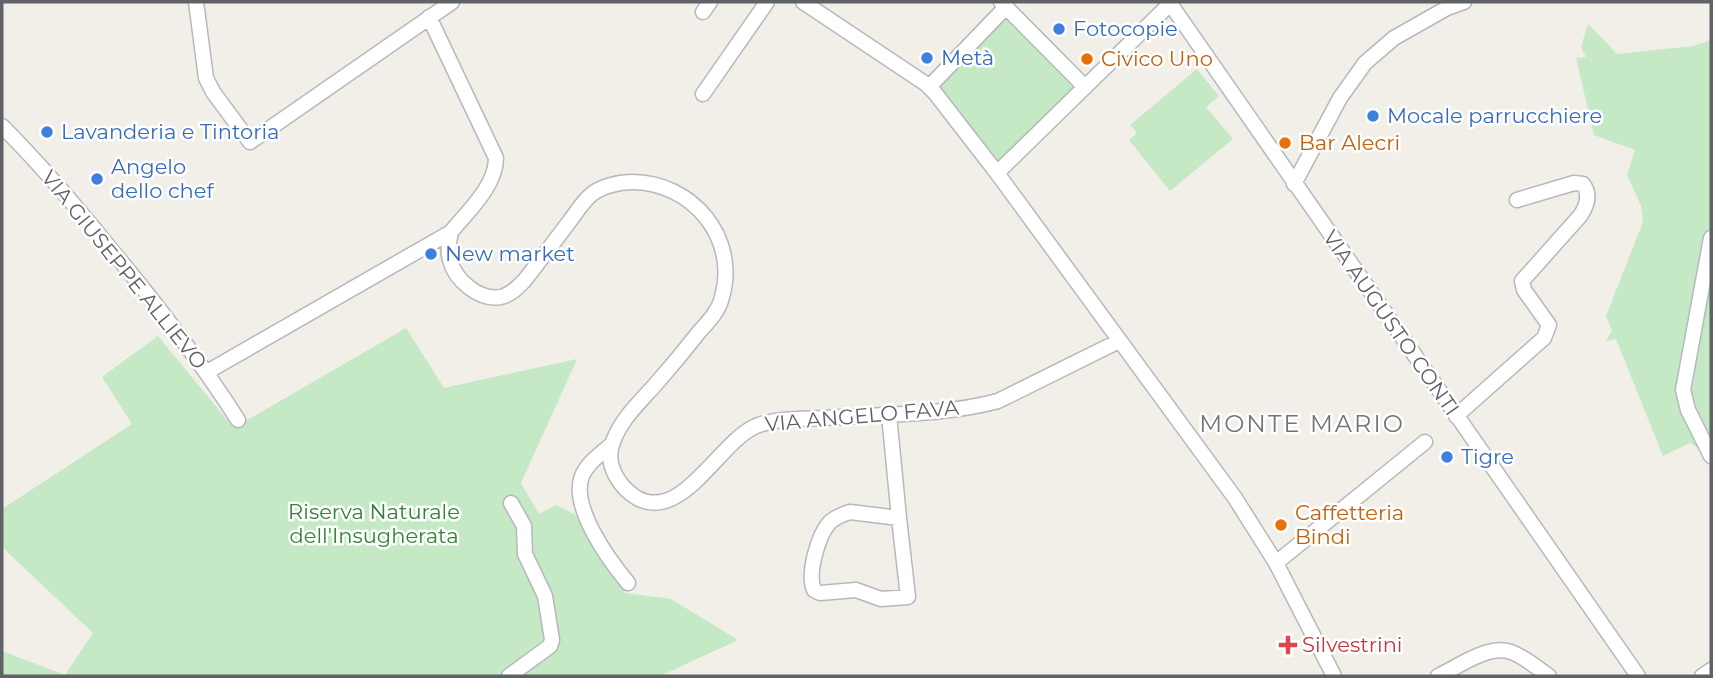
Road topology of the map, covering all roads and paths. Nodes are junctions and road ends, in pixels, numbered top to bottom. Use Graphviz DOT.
graph roads {
  1 [pos="196,2"];
  2 [pos="452,2"];
  3 [pos="767,2"];
  4 [pos="803,2"];
  5 [pos="1170,2"];
  6 [pos="1464,2"];
  7 [pos="1003,5"];
  8 [pos="429,17"];
  9 [pos="1084,86"];
  10 [pos="929,87"];
  11 [pos="703,94"];
  12 [pos="2,126"];
  13 [pos="997,173"];
  14 [pos="1294,184"];
  15 [pos="1517,200"];
  16 [pos="451,232"];
  17 [pos="1711,237"];
  18 [pos="1119,341"];
  19 [pos="207,372"];
  20 [pos="889,415"];
  21 [pos="1456,416"];
  22 [pos="239,420"];
  23 [pos="1425,442"];
  24 [pos="612,444"];
  25 [pos="1711,456"];
  26 [pos="511,503"];
  27 [pos="899,518"];
  28 [pos="1276,563"];
  29 [pos="628,583"];
  30 [pos="1711,670"];
  31 [pos="509,676"];
  32 [pos="1334,676"];
  33 [pos="1438,676"];
  34 [pos="1549,676"];
  35 [pos="1638,676"];
  36 [pos="1702,676"];
  1 -- 8 [label="street"];
  2 -- 8 [label="street"];
  3 -- 11 [label="street"];
  4 -- 10 [label="street"];
  5 -- 9 [label="street"];
  5 -- 14 [label="street, VIA AUGUSTO CONTI"];
  6 -- 14 [label="street"];
  7 -- 9 [label="street"];
  7 -- 10 [label="street"];
  8 -- 16 [label="street"];
  9 -- 13 [label="street"];
  10 -- 13 [label="street"];
  12 -- 19 [label="street, VIA GIUSEPPE ALLIEVO"];
  13 -- 18 [label="street"];
  14 -- 21 [label="street, VIA AUGUSTO CONTI"];
  15 -- 21 [label="street"];
  16 -- 19 [label="street"];
  16 -- 24 [label="street"];
  17 -- 25 [label="street"];
  18 -- 20 [label="street, VIA ANGELO FAVA"];
  18 -- 28 [label="street"];
  19 -- 22 [label="street, VIA GIUSEPPE ALLIEVO"];
  20 -- 24 [label="street, VIA ANGELO FAVA"];
  20 -- 27 [label="street"];
  21 -- 35 [label="street, VIA AUGUSTO CONTI"];
  23 -- 28 [label="street"];
  24 -- 29 [label="street"];
  26 -- 31 [label="street"];
  27 -- 27 [label="street"];
  28 -- 32 [label="street"];
  30 -- 36 [label="street"];
  33 -- 34 [label="street"];
}
